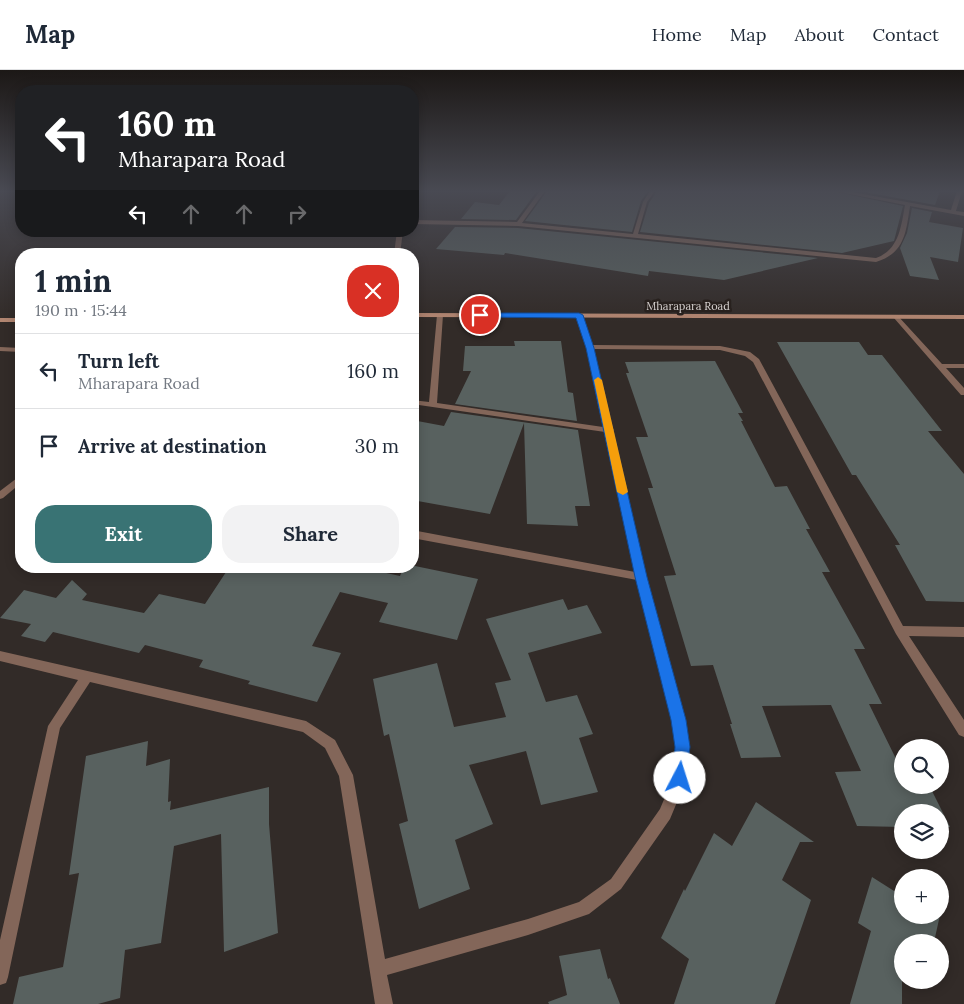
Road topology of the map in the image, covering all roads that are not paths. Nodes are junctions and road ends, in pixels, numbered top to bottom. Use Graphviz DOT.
graph roads {
  1 [pos="613,235"];
  2 [pos="902,235"];
  3 [pos="635,237"];
  4 [pos="419,315"];
  5 [pos="440,315"];
  6 [pos="579,315"];
  7 [pos="896,317"];
  8 [pos="964,317"];
  9 [pos="0,320"];
  10 [pos="15,320"];
  11 [pos="590,348"];
  12 [pos="1,349"];
  13 [pos="15,350"];
  14 [pos="939,366"];
  15 [pos="964,366"];
  16 [pos="964,393"];
  17 [pos="419,403"];
  18 [pos="433,405"];
  19 [pos="610,430"];
  20 [pos="15,483"];
  21 [pos="0,496"];
  22 [pos="419,535"];
  23 [pos="641,577"];
  24 [pos="900,631"];
  25 [pos="964,632"];
  26 [pos="0,656"];
  27 [pos="86,677"];
  28 [pos="964,731"];
  29 [pos="379,970"];
  30 [pos="0,977"];
  31 [pos="384,1004"];
  1 -- 3 [label="street"];
  2 -- 3 [label="street"];
  4 -- 5 [label="main road, Mharapara Road"];
  5 -- 6 [label="main road, Mharapara Road"];
  5 -- 18 [label="street"];
  6 -- 7 [label="main road, Mharapara Road"];
  6 -- 11 [label="street"];
  7 -- 8 [label="main road, Mharapara Road"];
  7 -- 14 [label="street"];
  9 -- 10 [label="main road"];
  11 -- 19 [label="street"];
  11 -- 24 [label="street"];
  12 -- 13 [label="street"];
  14 -- 15 [label="street"];
  14 -- 16 [label="street"];
  17 -- 18 [label="street"];
  18 -- 19 [label="street"];
  19 -- 23 [label="street"];
  20 -- 21 [label="street"];
  22 -- 23 [label="street"];
  23 -- 29 [label="street"];
  24 -- 25 [label="street"];
  24 -- 28 [label="street"];
  26 -- 27 [label="street"];
  27 -- 29 [label="street"];
  27 -- 30 [label="street"];
  29 -- 31 [label="street"];
}
